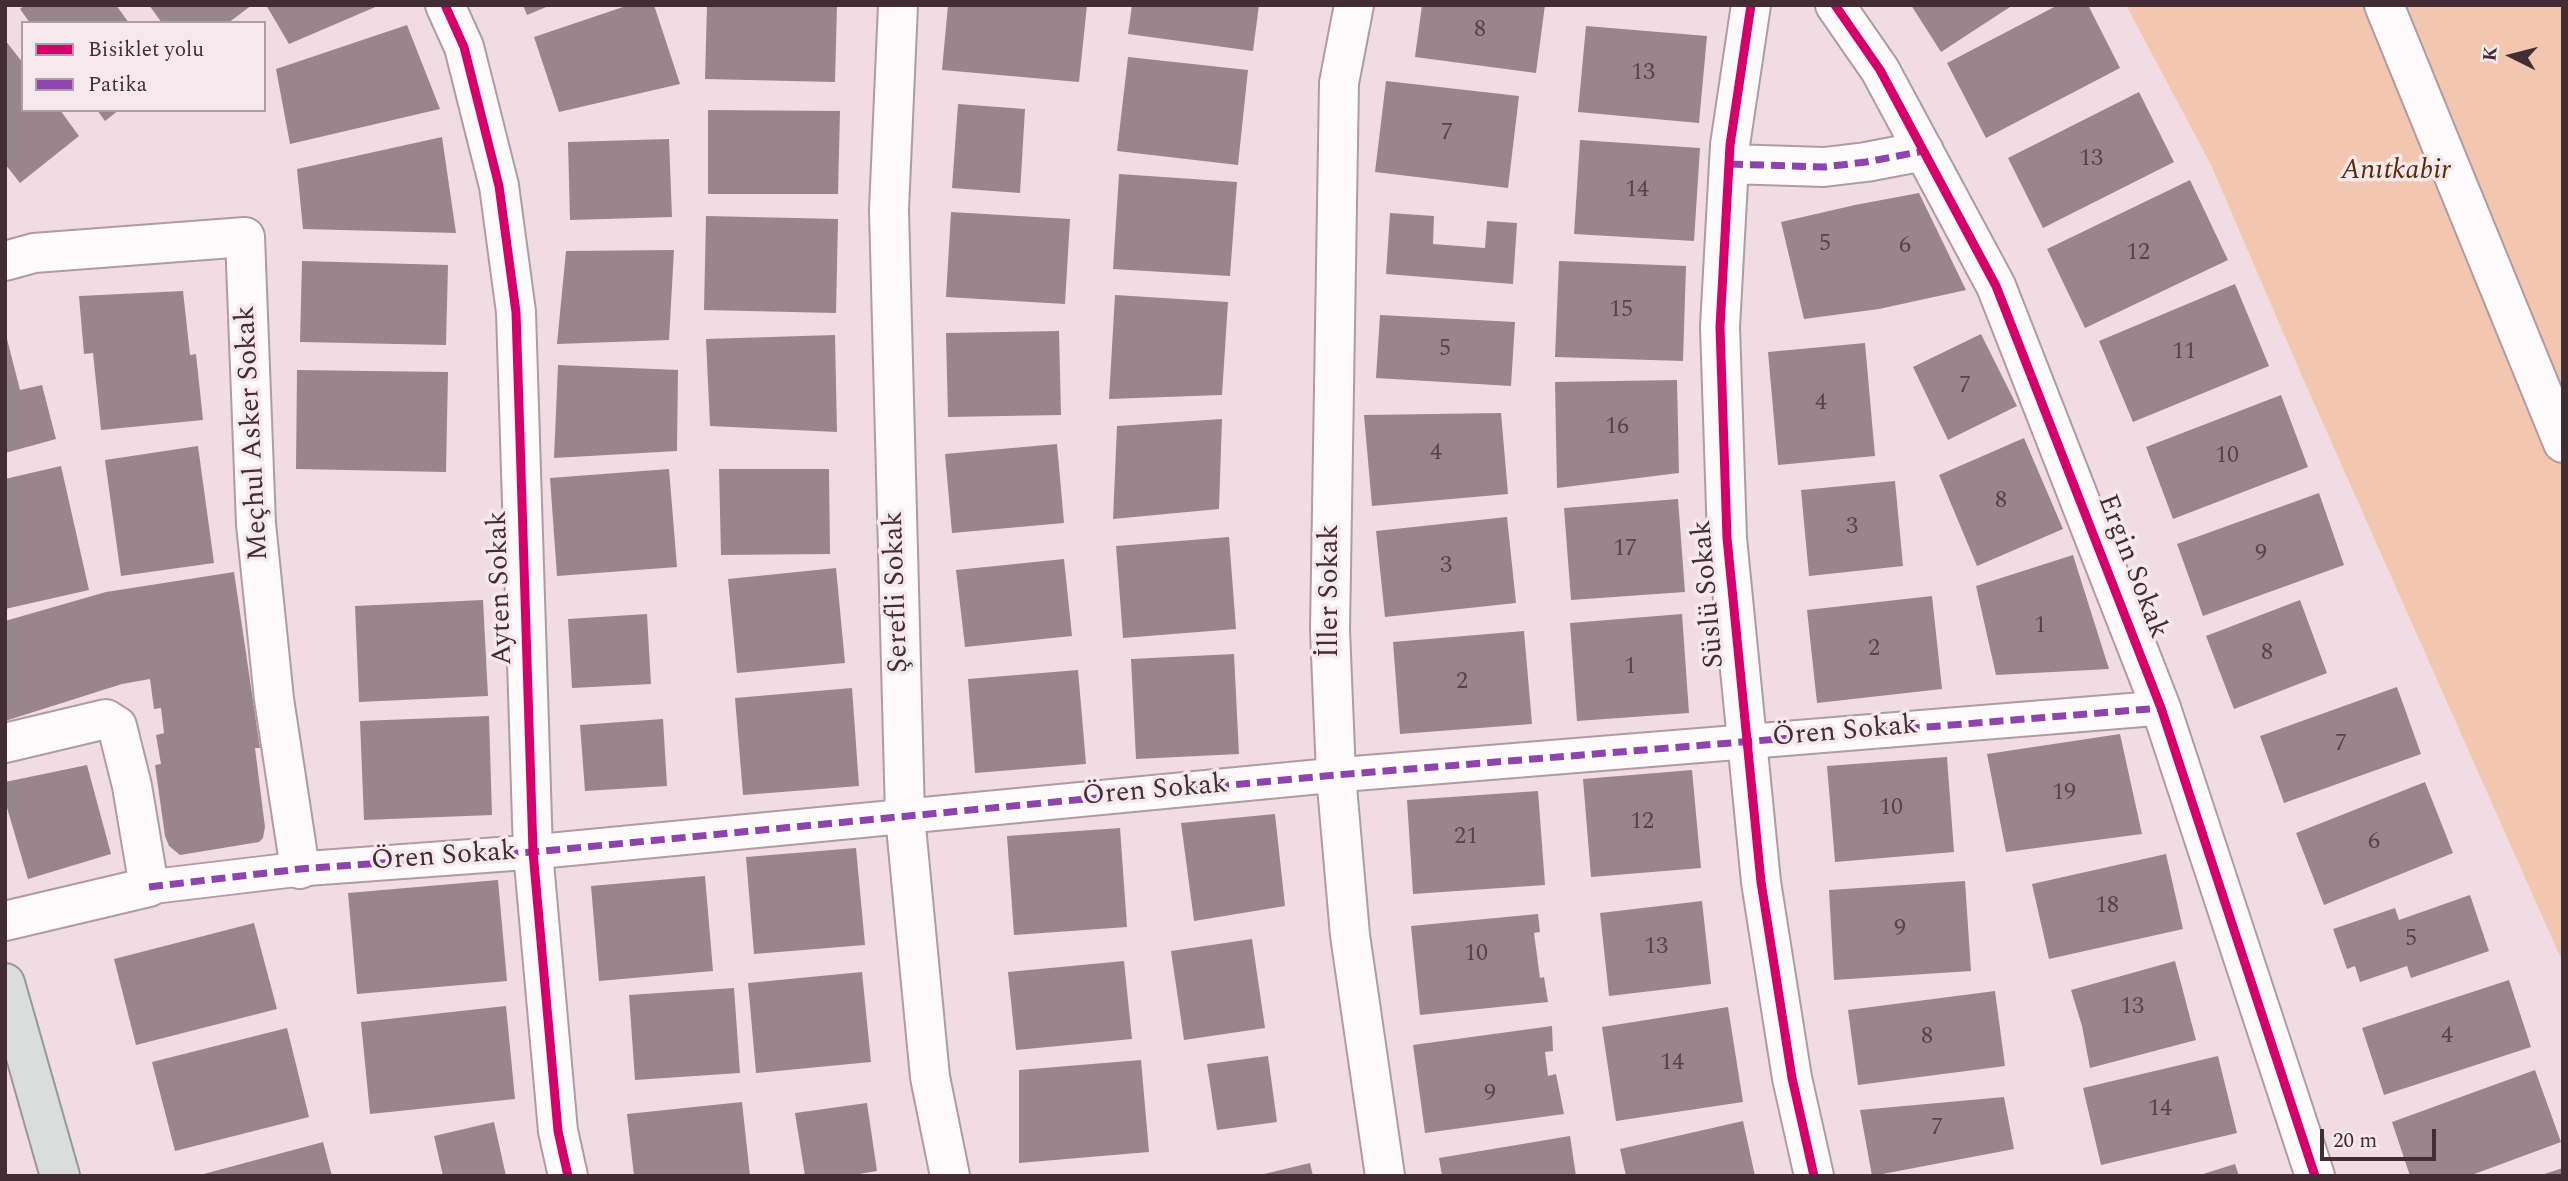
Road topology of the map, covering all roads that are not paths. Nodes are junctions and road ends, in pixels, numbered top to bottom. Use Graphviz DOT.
graph roads {
  1 [pos="445,5"];
  2 [pos="898,5"];
  3 [pos="1354,5"];
  4 [pos="1751,5"];
  5 [pos="1835,5"];
  6 [pos="2384,5"];
  7 [pos="1924,151"];
  8 [pos="1729,164"];
  9 [pos="5,261"];
  10 [pos="2563,443"];
  11 [pos="2161,708"];
  12 [pos="1746,741"];
  13 [pos="5,743"];
  14 [pos="1336,775"];
  15 [pos="905,816"];
  16 [pos="533,852"];
  17 [pos="300,869"];
  18 [pos="149,887"];
  19 [pos="5,921"];
  20 [pos="5,982"];
  21 [pos="60,1176"];
  22 [pos="568,1176"];
  23 [pos="950,1176"];
  24 [pos="1385,1176"];
  25 [pos="1814,1176"];
  26 [pos="2315,1176"];
  1 -- 16 [label="street, Ayten Sokak"];
  2 -- 15 [label="street, Şerefli Sokak"];
  3 -- 14 [label="street, İller Sokak"];
  4 -- 8 [label="street, Süslü Sokak"];
  5 -- 7 [label="street, Ergin Sokak"];
  6 -- 10 [label="street"];
  7 -- 8 [label="street"];
  7 -- 11 [label="street, Ergin Sokak"];
  8 -- 12 [label="street, Süslü Sokak"];
  9 -- 17 [label="street, Meçhul Asker Sokak"];
  11 -- 12 [label="street, Ören Sokak"];
  11 -- 26 [label="street, Ergin Sokak"];
  12 -- 14 [label="street, Ören Sokak"];
  12 -- 25 [label="street, Süslü Sokak"];
  13 -- 18 [label="street"];
  14 -- 15 [label="street, Ören Sokak"];
  14 -- 24 [label="street, İller Sokak"];
  15 -- 16 [label="street, Ören Sokak"];
  15 -- 23 [label="street, Şerefli Sokak"];
  16 -- 17 [label="street, Ören Sokak"];
  16 -- 22 [label="street, Ayten Sokak"];
  17 -- 18 [label="street, Ören Sokak"];
  18 -- 19 [label="street, Ören Sokak"];
  20 -- 21 [label="main road"];
}
